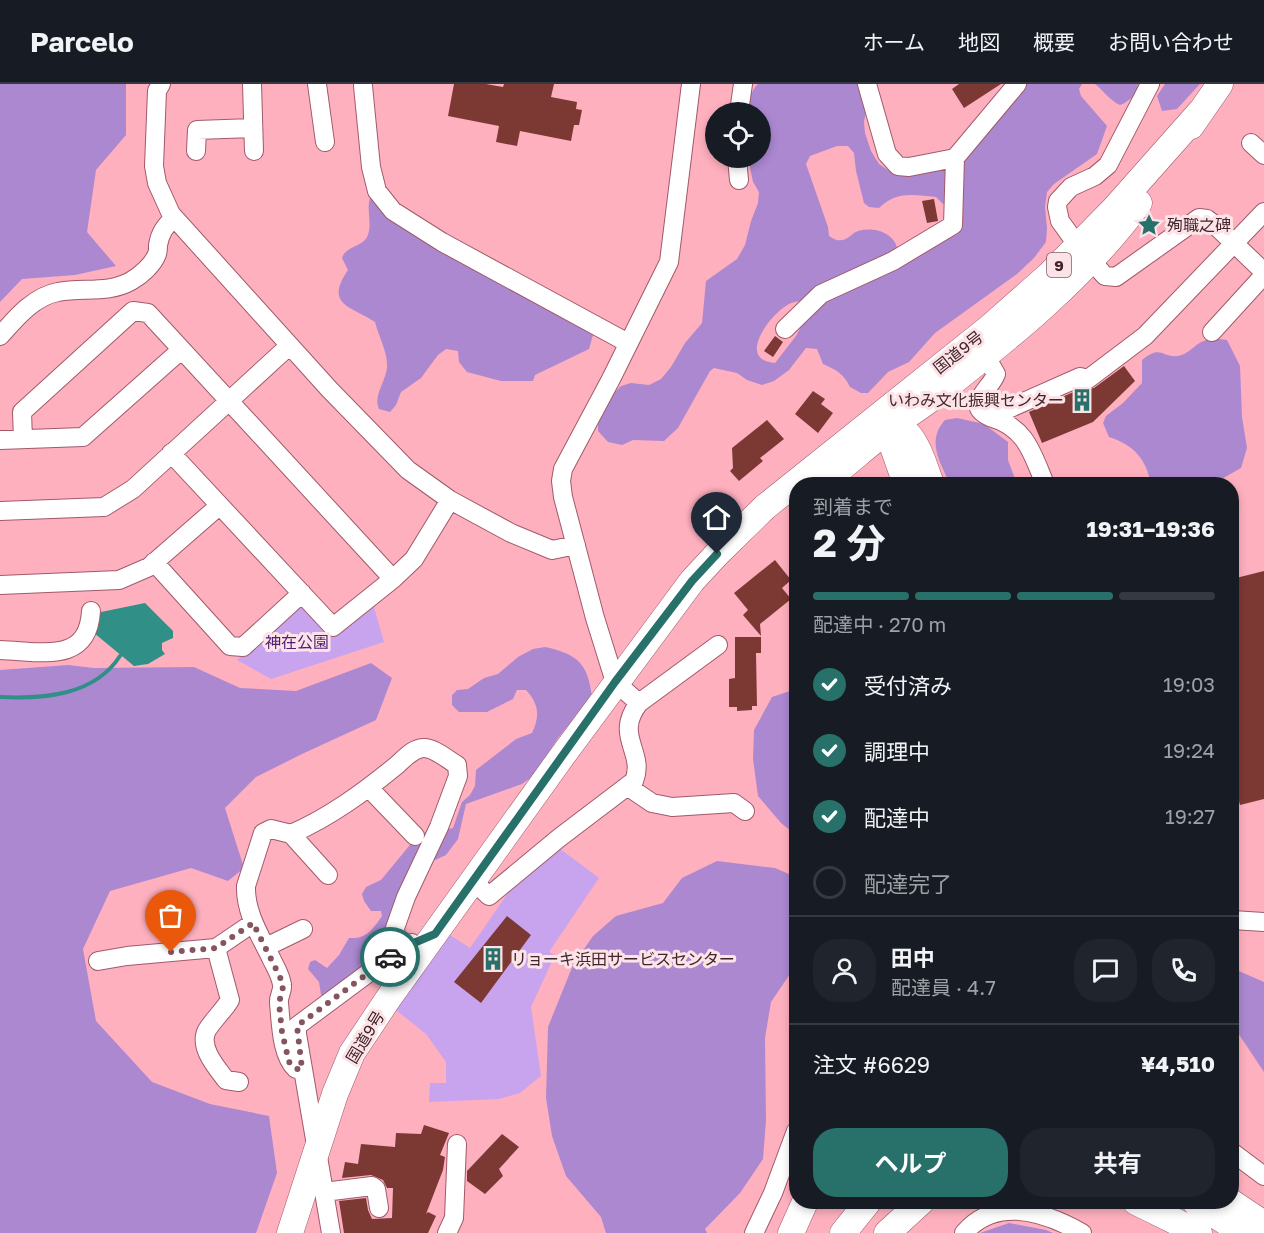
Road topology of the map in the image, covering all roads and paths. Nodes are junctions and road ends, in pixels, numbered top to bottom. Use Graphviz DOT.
graph roads {
  1 [pos="160,84"];
  2 [pos="252,84"];
  3 [pos="317,84"];
  4 [pos="690,84"];
  5 [pos="743,84"];
  6 [pos="867,84"];
  7 [pos="1017,84"];
  8 [pos="1150,84"];
  9 [pos="1220,84"];
  10 [pos="361,85"];
  11 [pos="741,102"];
  12 [pos="253,128"];
  13 [pos="325,142"];
  14 [pos="196,151"];
  15 [pos="254,151"];
  16 [pos="955,158"];
  17 [pos="738,168"];
  18 [pos="739,180"];
  19 [pos="1264,212"];
  20 [pos="174,218"];
  21 [pos="1234,244"];
  22 [pos="1084,254"];
  23 [pos="1264,274"];
  24 [pos="785,329"];
  25 [pos="1212,332"];
  26 [pos="0,336"];
  27 [pos="628,343"];
  28 [pos="289,345"];
  29 [pos="181,350"];
  30 [pos="985,355"];
  31 [pos="935,396"];
  32 [pos="228,402"];
  33 [pos="891,417"];
  34 [pos="990,417"];
  35 [pos="23,439"];
  36 [pos="0,440"];
  37 [pos="171,453"];
  38 [pos="802,477"];
  39 [pos="829,477"];
  40 [pos="830,477"];
  41 [pos="916,477"];
  42 [pos="919,477"];
  43 [pos="919,477"];
  44 [pos="919,477"];
  45 [pos="1041,477"];
  46 [pos="789,487"];
  47 [pos="450,500"];
  48 [pos="219,506"];
  49 [pos="789,510"];
  50 [pos="0,511"];
  51 [pos="576,545"];
  52 [pos="154,562"];
  53 [pos="393,579"];
  54 [pos="0,585"];
  55 [pos="302,594"];
  56 [pos="91,611"];
  57 [pos="718,645"];
  58 [pos="0,650"];
  59 [pos="633,659"];
  60 [pos="615,682"];
  61 [pos="639,703"];
  62 [pos="627,786"];
  63 [pos="369,788"];
  64 [pos="745,811"];
  65 [pos="291,834"];
  66 [pos="415,836"];
  67 [pos="328,875"];
  68 [pos="491,891"];
  69 [pos="1239,921"];
  70 [pos="1264,922"];
  71 [pos="253,923"];
  72 [pos="303,929"];
  73 [pos="435,934"];
  74 [pos="266,947"];
  75 [pos="216,948"];
  76 [pos="402,948"];
  77 [pos="98,961"];
  78 [pos="302,1069"];
  79 [pos="238,1082"];
  80 [pos="457,1144"];
  81 [pos="789,1150"];
  82 [pos="316,1151"];
  83 [pos="1239,1157"];
  84 [pos="1264,1176"];
  85 [pos="324,1192"];
  86 [pos="1239,1207"];
  87 [pos="379,1208"];
  88 [pos="795,1209"];
  89 [pos="802,1209"];
  90 [pos="862,1209"];
  91 [pos="900,1209"];
  92 [pos="913,1209"];
  93 [pos="1150,1209"];
  94 [pos="1178,1209"];
  95 [pos="1206,1209"];
  96 [pos="1264,1224"];
  97 [pos="290,1233"];
  98 [pos="331,1233"];
  99 [pos="447,1233"];
  100 [pos="753,1233"];
  101 [pos="786,1233"];
  102 [pos="791,1233"];
  103 [pos="843,1233"];
  104 [pos="877,1233"];
  105 [pos="887,1233"];
  106 [pos="964,1233"];
  107 [pos="1082,1233"];
  108 [pos="1199,1233"];
  109 [pos="1218,1233"];
  110 [pos="1243,1233"];
  1 -- 20 [label="street"];
  2 -- 12 [label="street"];
  3 -- 13 [label="street"];
  4 -- 27 [label="street"];
  5 -- 11 [label="street"];
  6 -- 16 [label="street"];
  7 -- 16 [label="street"];
  8 -- 22 [label="street"];
  9 -- 22 [label="highway, 国道9号 / 9"];
  10 -- 27 [label="street"];
  12 -- 14 [label="street"];
  12 -- 15 [label="street"];
  16 -- 24 [label="street"];
  17 -- 18 [label="street"];
  19 -- 21 [label="street"];
  20 -- 26 [label="street"];
  20 -- 28 [label="street"];
  21 -- 22 [label="street"];
  21 -- 23 [label="street"];
  21 -- 34 [label="street"];
  22 -- 30 [label="highway, 国道9号 / 9"];
  22 -- 33 [label="highway, 国道9号 / 9"];
  23 -- 25 [label="street"];
  27 -- 51 [label="street"];
  28 -- 32 [label="street"];
  28 -- 47 [label="street"];
  29 -- 32 [label="street"];
  29 -- 35 [label="street"];
  29 -- 35 [label="street"];
  30 -- 31 [label="highway, 国道9号 / 9"];
  30 -- 34 [label="street"];
  31 -- 33 [label="highway, 国道9号 / 9"];
  31 -- 44 [label="highway"];
  32 -- 37 [label="street"];
  32 -- 53 [label="street"];
  33 -- 38 [label="highway, 国道9号 / 9"];
  33 -- 39 [label="highway, 国道9号 / 9"];
  33 -- 42 [label="highway"];
  33 -- 43 [label="highway"];
  34 -- 45 [label="street"];
  35 -- 36 [label="street"];
  37 -- 48 [label="street"];
  37 -- 50 [label="street"];
  40 -- 41 [label="highway"];
  46 -- 59 [label="highway, 国道9号 / 9"];
  47 -- 51 [label="street"];
  47 -- 53 [label="street"];
  48 -- 52 [label="street"];
  48 -- 55 [label="street"];
  49 -- 59 [label="highway, 国道9号 / 9"];
  51 -- 60 [label="street"];
  52 -- 54 [label="street"];
  52 -- 55 [label="street"];
  53 -- 55 [label="street"];
  56 -- 58 [label="street"];
  57 -- 61 [label="street"];
  59 -- 60 [label="highway, 国道9号 / 9"];
  60 -- 61 [label="street"];
  60 -- 68 [label="highway, 国道9号 / 9"];
  61 -- 62 [label="street"];
  62 -- 64 [label="street"];
  62 -- 68 [label="street"];
  63 -- 65 [label="street"];
  63 -- 66 [label="street"];
  63 -- 76 [label="street"];
  65 -- 67 [label="street"];
  65 -- 71 [label="street"];
  68 -- 73 [label="highway, 国道9号 / 9"];
  69 -- 70 [label="street"];
  71 -- 74 [label="street"];
  71 -- 75 [label="street"];
  72 -- 74 [label="street"];
  73 -- 76 [label="street"];
  73 -- 82 [label="highway, 国道9号 / 9"];
  74 -- 78 [label="street"];
  75 -- 77 [label="street"];
  75 -- 79 [label="street"];
  76 -- 78 [label="street"];
  78 -- 82 [label="street"];
  80 -- 99 [label="street"];
  81 -- 100 [label="street"];
  82 -- 85 [label="street"];
  82 -- 97 [label="highway, 国道9号 / 9"];
  83 -- 84 [label="street"];
  85 -- 87 [label="street"];
  85 -- 98 [label="street"];
  86 -- 96 [label="highway"];
  88 -- 101 [label="highway"];
  89 -- 102 [label="highway"];
  90 -- 103 [label="highway"];
  91 -- 104 [label="highway"];
  92 -- 105 [label="highway"];
  93 -- 108 [label="highway"];
  94 -- 109 [label="highway"];
  95 -- 110 [label="highway"];
  106 -- 107 [label="street"];
}
